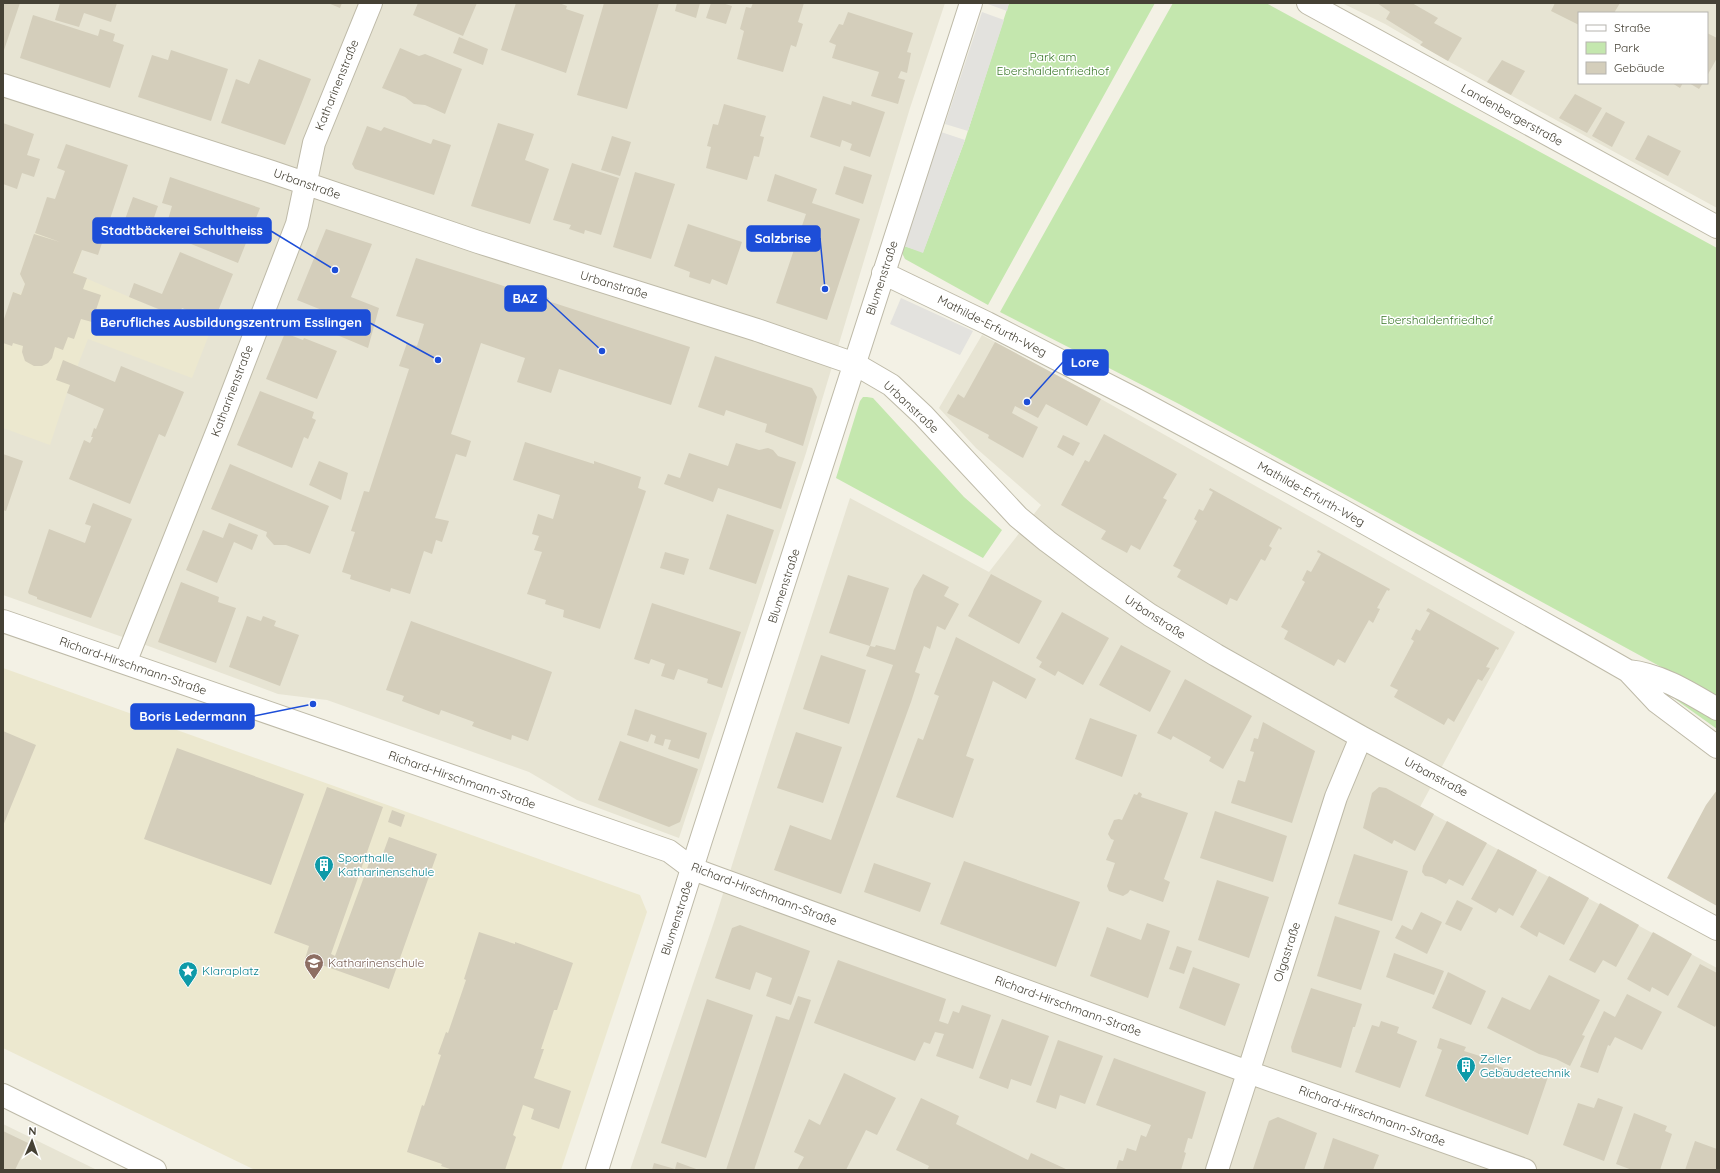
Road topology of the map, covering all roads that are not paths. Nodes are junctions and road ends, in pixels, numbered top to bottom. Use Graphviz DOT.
graph roads {
  1 [pos="371,3"];
  2 [pos="972,3"];
  3 [pos="1308,3"];
  4 [pos="3,85"];
  5 [pos="305,183"];
  6 [pos="1717,227"];
  7 [pos="883,273"];
  8 [pos="855,364"];
  9 [pos="3,621"];
  10 [pos="124,663"];
  11 [pos="1628,671"];
  12 [pos="1717,709"];
  13 [pos="1361,737"];
  14 [pos="1717,747"];
  15 [pos="693,869"];
  16 [pos="1717,929"];
  17 [pos="1248,1072"];
  18 [pos="3,1095"];
  19 [pos="154,1170"];
  20 [pos="597,1170"];
  21 [pos="1217,1170"];
  22 [pos="1525,1170"];
  1 -- 5 [label="street, Katharinenstraße"];
  2 -- 7 [label="street, Blumenstraße"];
  3 -- 6 [label="street, Landenbergerstraße"];
  4 -- 5 [label="street, Urbanstraße"];
  5 -- 8 [label="street, Urbanstraße"];
  5 -- 10 [label="street, Katharinenstraße"];
  7 -- 8 [label="street, Blumenstraße"];
  7 -- 11 [label="street, Mathilde-Erfurth-Weg"];
  8 -- 13 [label="street, Urbanstraße"];
  8 -- 15 [label="street, Blumenstraße"];
  9 -- 10 [label="street, Richard-Hirschmann-Straße"];
  10 -- 15 [label="street, Richard-Hirschmann-Straße"];
  11 -- 12 [label="street"];
  11 -- 14 [label="street, Mathilde-Erfurth-Weg"];
  13 -- 16 [label="street, Urbanstraße"];
  13 -- 17 [label="street, Olgastraße"];
  15 -- 17 [label="street, Richard-Hirschmann-Straße"];
  15 -- 20 [label="street, Blumenstraße"];
  17 -- 21 [label="street, Olgastraße"];
  17 -- 22 [label="street, Richard-Hirschmann-Straße"];
  18 -- 19 [label="street"];
}
